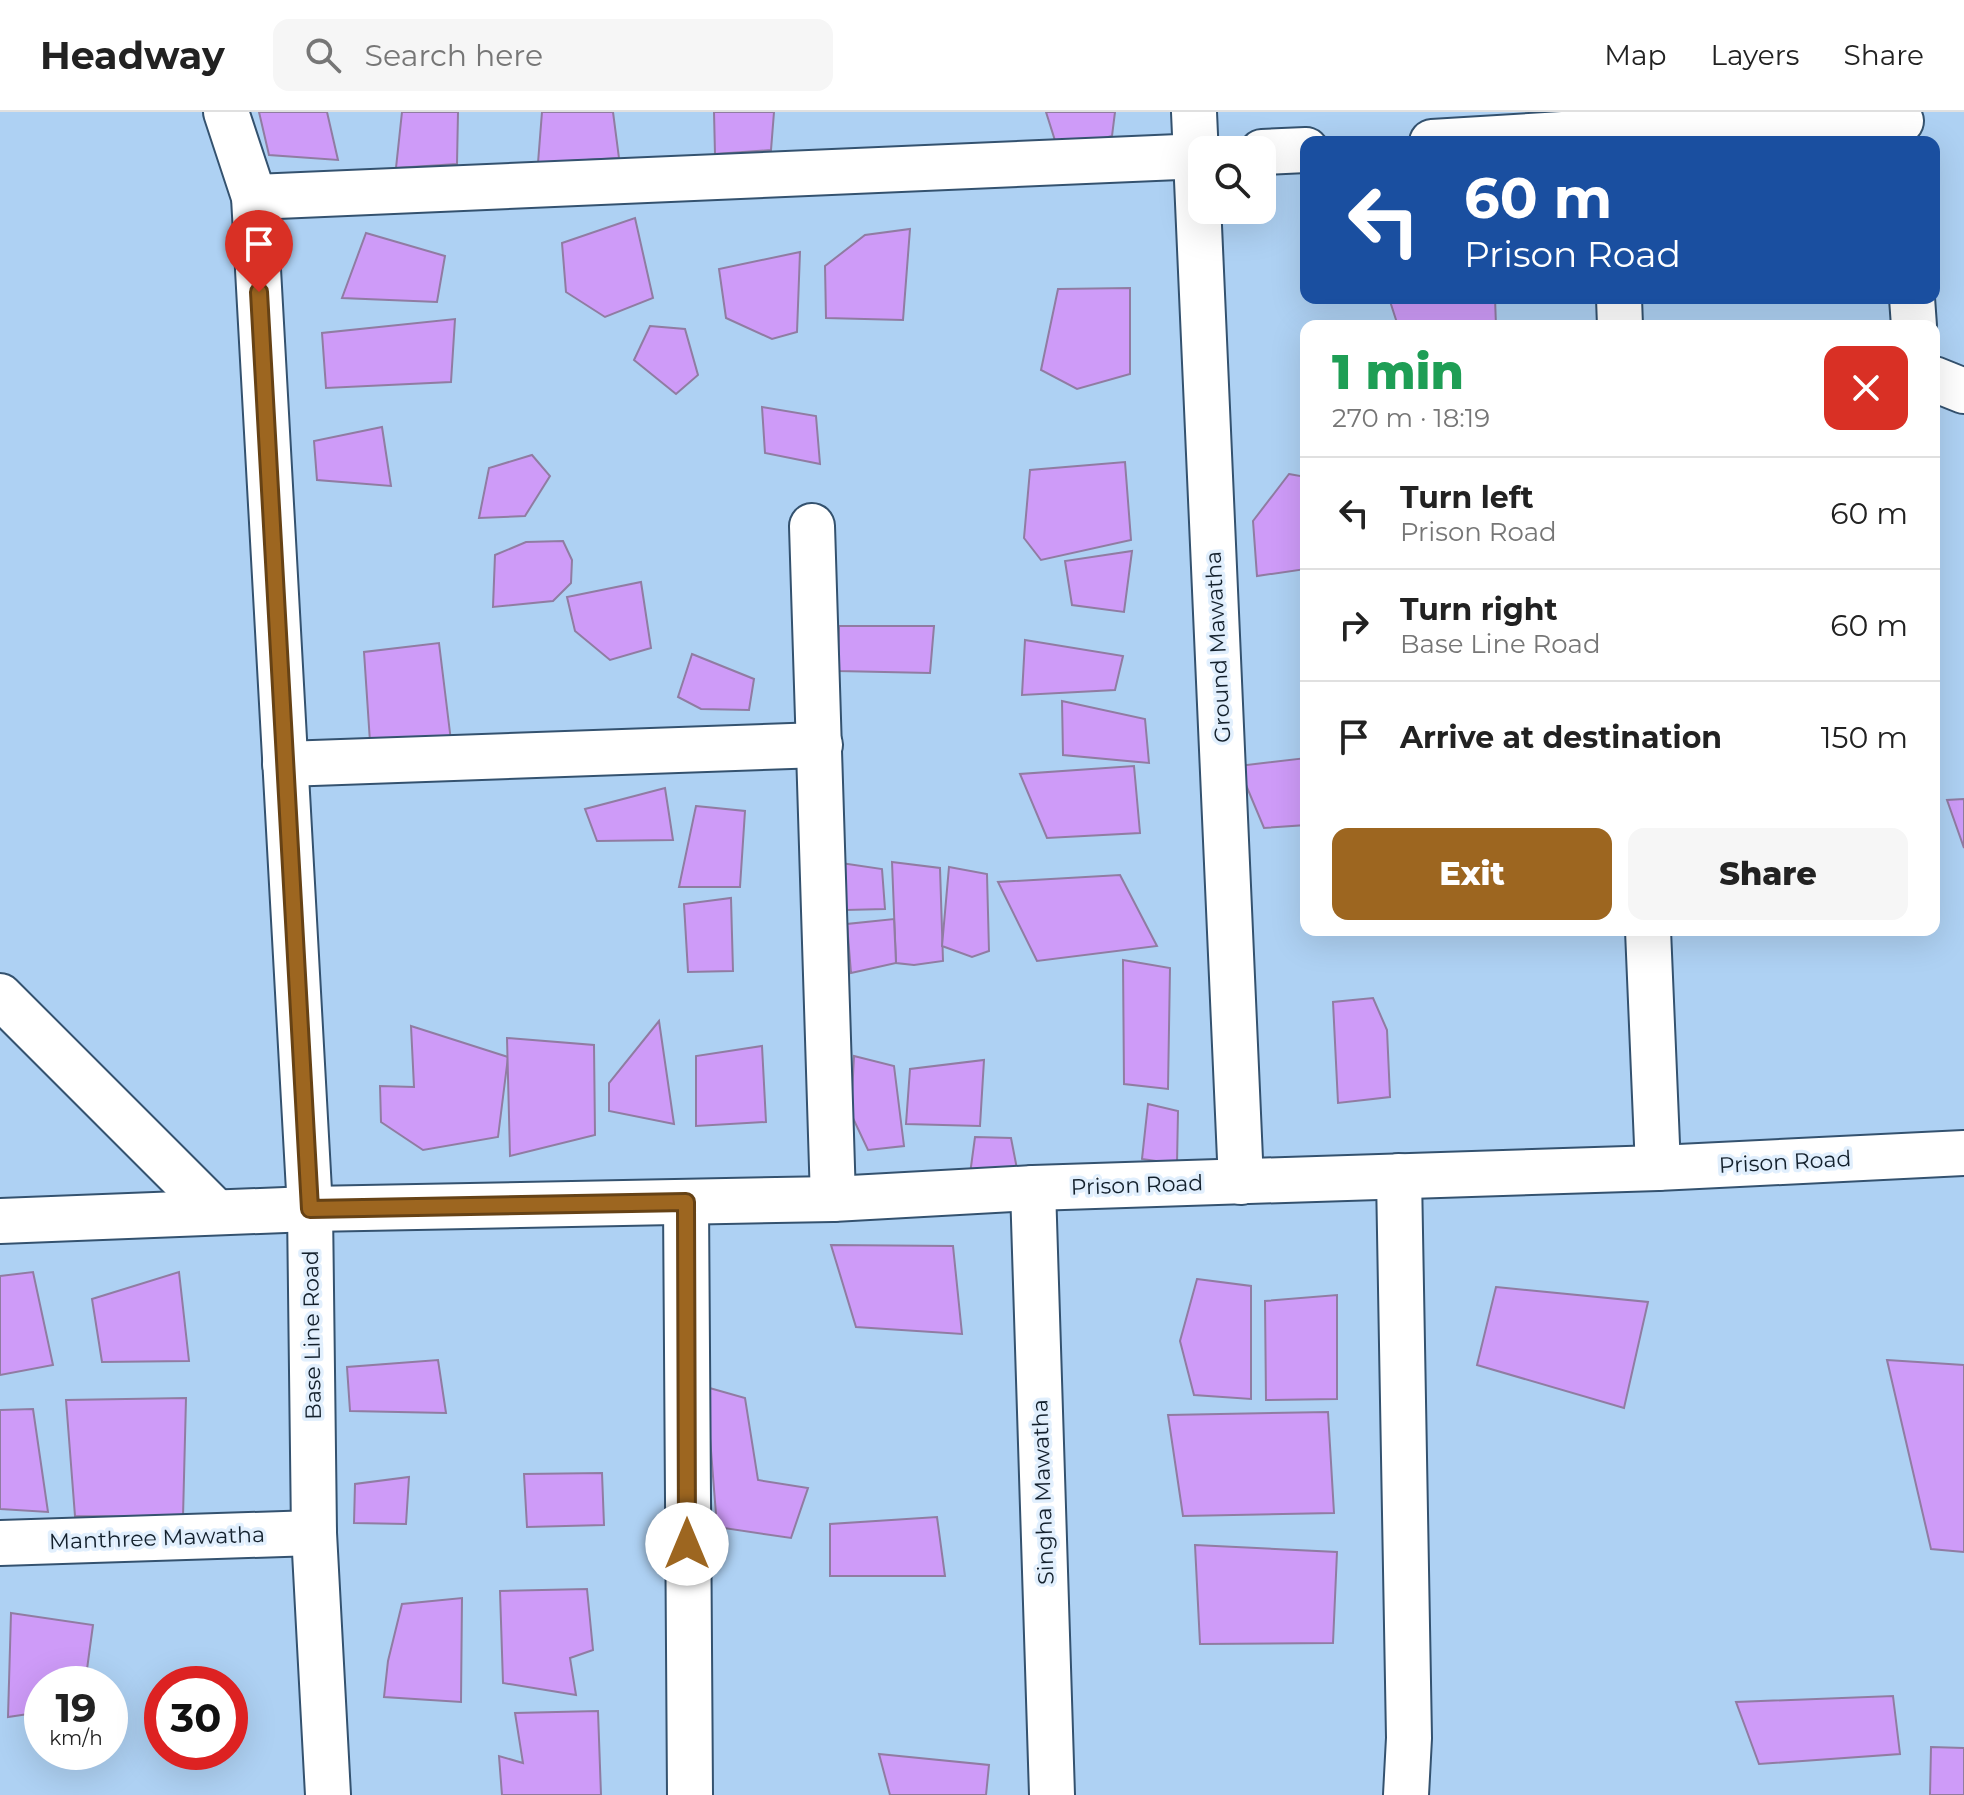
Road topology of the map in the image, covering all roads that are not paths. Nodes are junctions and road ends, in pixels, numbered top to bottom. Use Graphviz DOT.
graph roads {
  1 [pos="226,112"];
  2 [pos="1194,112"];
  3 [pos="1901,125"];
  4 [pos="1197,136"];
  5 [pos="1611,136"];
  6 [pos="1300,150"];
  7 [pos="1276,151"];
  8 [pos="1188,156"];
  9 [pos="254,197"];
  10 [pos="1202,224"];
  11 [pos="1940,381"];
  12 [pos="1964,391"];
  13 [pos="812,526"];
  14 [pos="820,745"];
  15 [pos="285,764"];
  16 [pos="1648,936"];
  17 [pos="0,996"];
  18 [pos="1964,1153"];
  19 [pos="1658,1168"];
  20 [pos="1399,1176"];
  21 [pos="1241,1182"];
  22 [pos="1033,1188"];
  23 [pos="833,1199"];
  24 [pos="686,1202"];
  25 [pos="310,1209"];
  26 [pos="216,1212"];
  27 [pos="0,1221"];
  28 [pos="314,1533"];
  29 [pos="0,1543"];
  30 [pos="328,1795"];
  31 [pos="690,1795"];
  32 [pos="1052,1795"];
  33 [pos="1406,1795"];
  1 -- 9 [label="street, Base Line Road"];
  2 -- 4 [label="street, Ground Mawatha"];
  3 -- 5 [label="street"];
  6 -- 7 [label="street"];
  8 -- 9 [label="street"];
  9 -- 15 [label="street, Base Line Road"];
  10 -- 21 [label="street, Ground Mawatha"];
  11 -- 12 [label="street"];
  13 -- 14 [label="street"];
  14 -- 15 [label="street"];
  14 -- 23 [label="street"];
  15 -- 25 [label="street, Base Line Road"];
  16 -- 19 [label="street"];
  17 -- 26 [label="street"];
  18 -- 19 [label="street, Prison Road"];
  19 -- 20 [label="street, Prison Road"];
  20 -- 21 [label="street, Prison Road"];
  20 -- 33 [label="street"];
  21 -- 22 [label="street, Prison Road"];
  22 -- 23 [label="street, Prison Road"];
  22 -- 32 [label="street, Singha Mawatha"];
  23 -- 24 [label="street, Prison Road"];
  24 -- 25 [label="street, Prison Road"];
  24 -- 31 [label="street"];
  25 -- 26 [label="street, Prison Road"];
  25 -- 28 [label="street, Base Line Road"];
  26 -- 27 [label="street, Prison Road"];
  28 -- 29 [label="street, Manthree Mawatha"];
  28 -- 30 [label="street, Base Line Road"];
}
